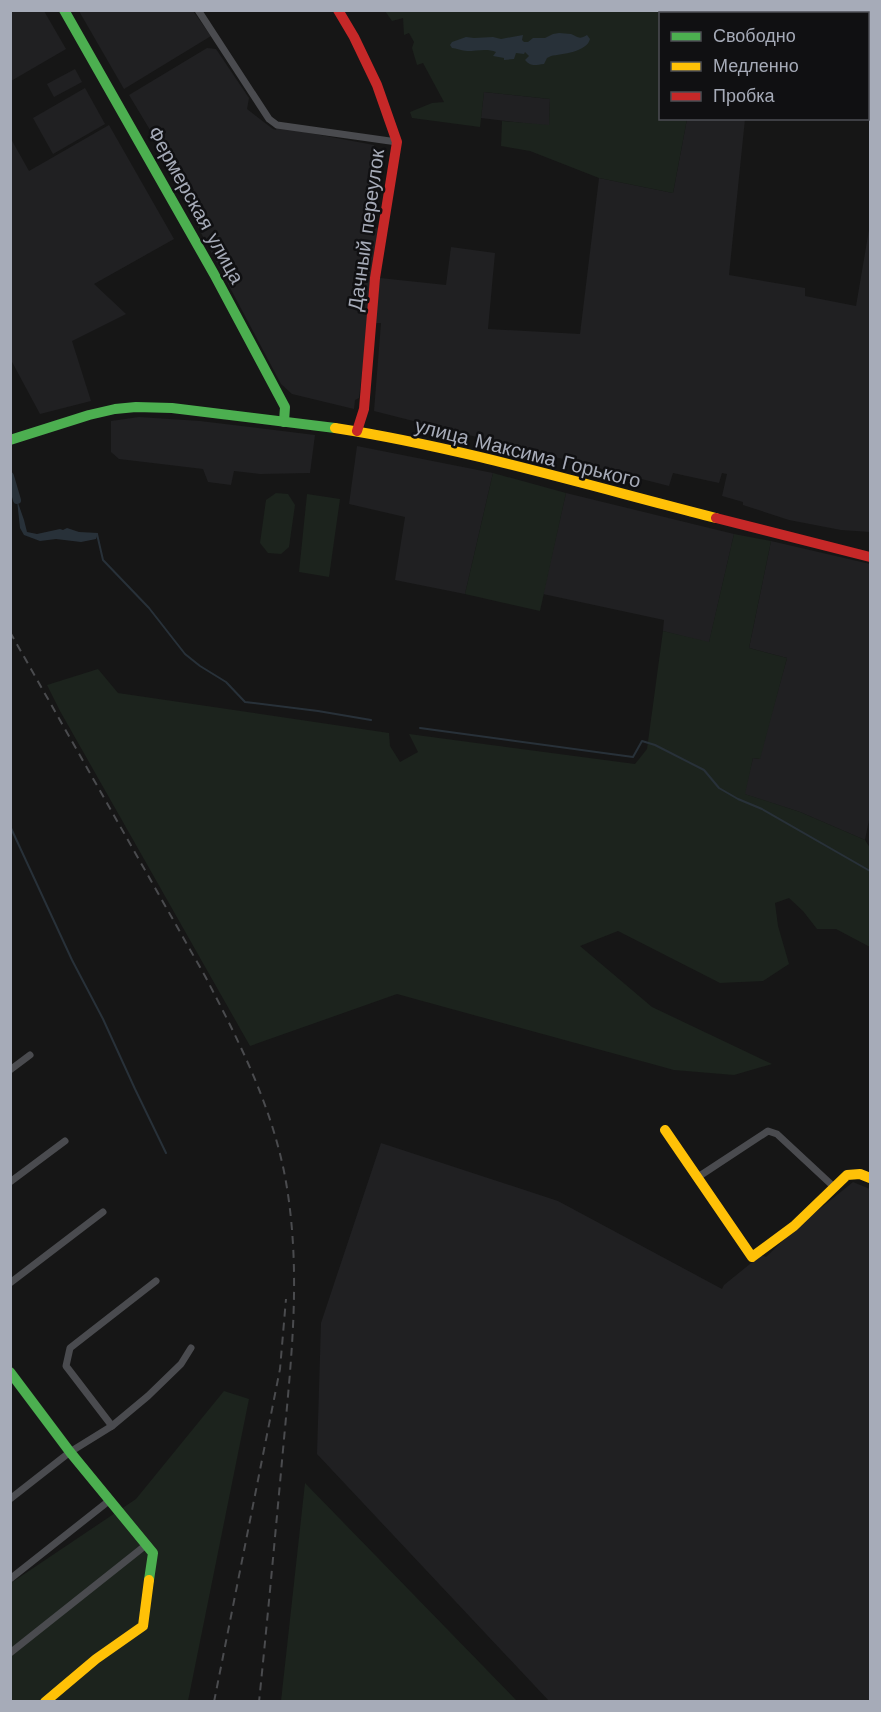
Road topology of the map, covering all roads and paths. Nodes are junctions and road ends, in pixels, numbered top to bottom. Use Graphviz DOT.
graph roads {
  1 [pos="64,10"];
  2 [pos="198,10"];
  3 [pos="338,10"];
  4 [pos="397,142"];
  5 [pos="284,422"];
  6 [pos="357,431"];
  7 [pos="10,440"];
  8 [pos="870,557"];
  9 [pos="30,1056"];
  10 [pos="10,1070"];
  11 [pos="665,1130"];
  12 [pos="65,1141"];
  13 [pos="698,1177"];
  14 [pos="870,1178"];
  15 [pos="10,1182"];
  16 [pos="834,1187"];
  17 [pos="103,1212"];
  18 [pos="156,1281"];
  19 [pos="10,1283"];
  20 [pos="192,1348"];
  21 [pos="10,1372"];
  22 [pos="112,1426"];
  23 [pos="70,1452"];
  24 [pos="10,1499"];
  25 [pos="110,1500"];
  26 [pos="150,1549"];
  27 [pos="10,1579"];
  28 [pos="10,1653"];
  29 [pos="45,1701"];
  1 -- 5 [label="street, Фермерская улица"];
  2 -- 4 [label="street"];
  3 -- 4 [label="street, Дачный переулок"];
  4 -- 6 [label="street, Дачный переулок"];
  5 -- 6 [label="street, улица Максима Горького"];
  5 -- 7 [label="street, улица Максима Горького"];
  6 -- 8 [label="street, улица Максима Горького"];
  9 -- 10 [label="street"];
  11 -- 13 [label="street"];
  12 -- 15 [label="street"];
  13 -- 16 [label="street"];
  13 -- 16 [label="street"];
  14 -- 16 [label="street"];
  17 -- 19 [label="street"];
  18 -- 22 [label="street"];
  20 -- 22 [label="street"];
  21 -- 23 [label="street"];
  22 -- 23 [label="street"];
  23 -- 24 [label="street"];
  23 -- 25 [label="street"];
  25 -- 26 [label="street"];
  25 -- 27 [label="street"];
  26 -- 28 [label="street"];
  26 -- 29 [label="street"];
}
